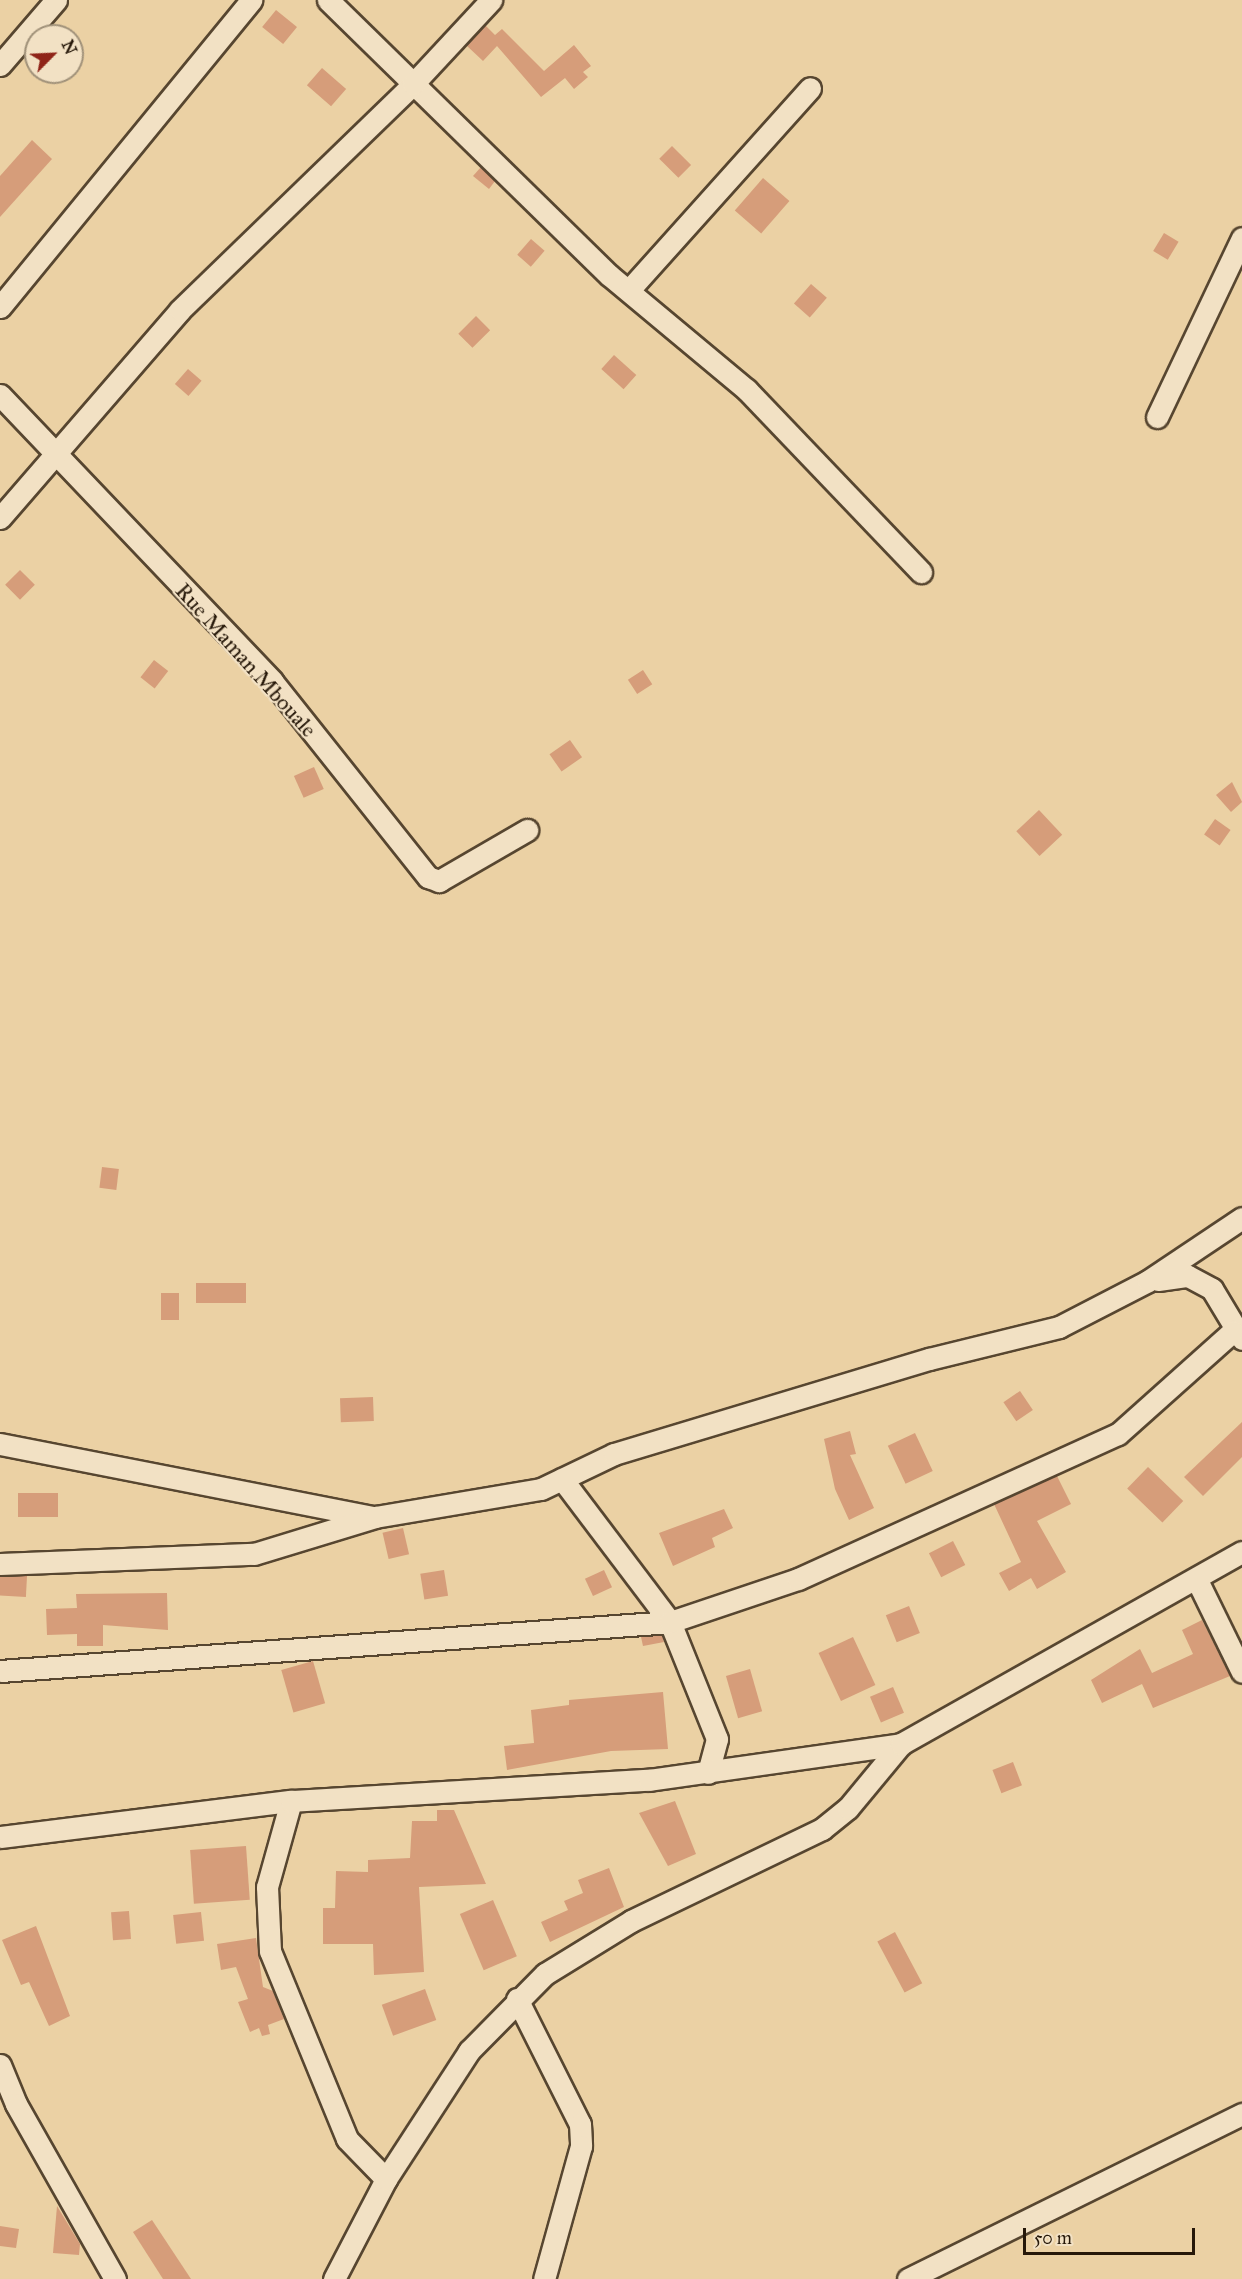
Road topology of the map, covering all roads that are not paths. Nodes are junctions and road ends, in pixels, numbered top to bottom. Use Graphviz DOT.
graph roads {
  1 [pos="56,0"];
  2 [pos="251,0"];
  3 [pos="328,0"];
  4 [pos="491,0"];
  5 [pos="0,65"];
  6 [pos="413,84"];
  7 [pos="810,88"];
  8 [pos="1242,238"];
  9 [pos="629,290"];
  10 [pos="0,307"];
  11 [pos="0,395"];
  12 [pos="1157,417"];
  13 [pos="55,455"];
  14 [pos="0,518"];
  15 [pos="921,573"];
  16 [pos="527,830"];
  17 [pos="1242,1218"];
  18 [pos="1148,1281"];
  19 [pos="1238,1335"];
  20 [pos="0,1444"];
  21 [pos="562,1479"];
  22 [pos="375,1517"];
  23 [pos="1242,1552"];
  24 [pos="0,1564"];
  25 [pos="1242,1569"];
  26 [pos="1206,1575"];
  27 [pos="670,1622"];
  28 [pos="0,1671"];
  29 [pos="1242,1671"];
  30 [pos="900,1744"];
  31 [pos="708,1773"];
  32 [pos="291,1801"];
  33 [pos="0,1837"];
  34 [pos="518,1999"];
  35 [pos="0,2065"];
  36 [pos="8,2105"];
  37 [pos="1242,2114"];
  38 [pos="386,2179"];
  39 [pos="115,2279"];
  40 [pos="334,2279"];
  41 [pos="544,2279"];
  42 [pos="908,2279"];
  1 -- 5 [label="street"];
  2 -- 10 [label="street"];
  3 -- 6 [label="street"];
  4 -- 6 [label="street"];
  6 -- 9 [label="street"];
  6 -- 13 [label="street"];
  7 -- 9 [label="street"];
  8 -- 12 [label="street"];
  9 -- 15 [label="street"];
  11 -- 13 [label="street, Rue Maman Mbouale"];
  13 -- 14 [label="street"];
  13 -- 16 [label="street, Rue Maman Mbouale"];
  17 -- 18 [label="street"];
  18 -- 19 [label="street"];
  18 -- 21 [label="street"];
  19 -- 27 [label="street"];
  20 -- 22 [label="street"];
  21 -- 22 [label="street"];
  21 -- 27 [label="street"];
  22 -- 24 [label="street"];
  23 -- 26 [label="street"];
  25 -- 26 [label="street"];
  26 -- 29 [label="street"];
  26 -- 30 [label="street"];
  27 -- 28 [label="street"];
  27 -- 31 [label="street"];
  30 -- 31 [label="street"];
  30 -- 34 [label="street"];
  31 -- 32 [label="street"];
  32 -- 33 [label="street"];
  32 -- 38 [label="street"];
  34 -- 38 [label="street"];
  34 -- 41 [label="street"];
  35 -- 36 [label="street"];
  36 -- 39 [label="street"];
  37 -- 42 [label="street"];
  38 -- 40 [label="street"];
}
